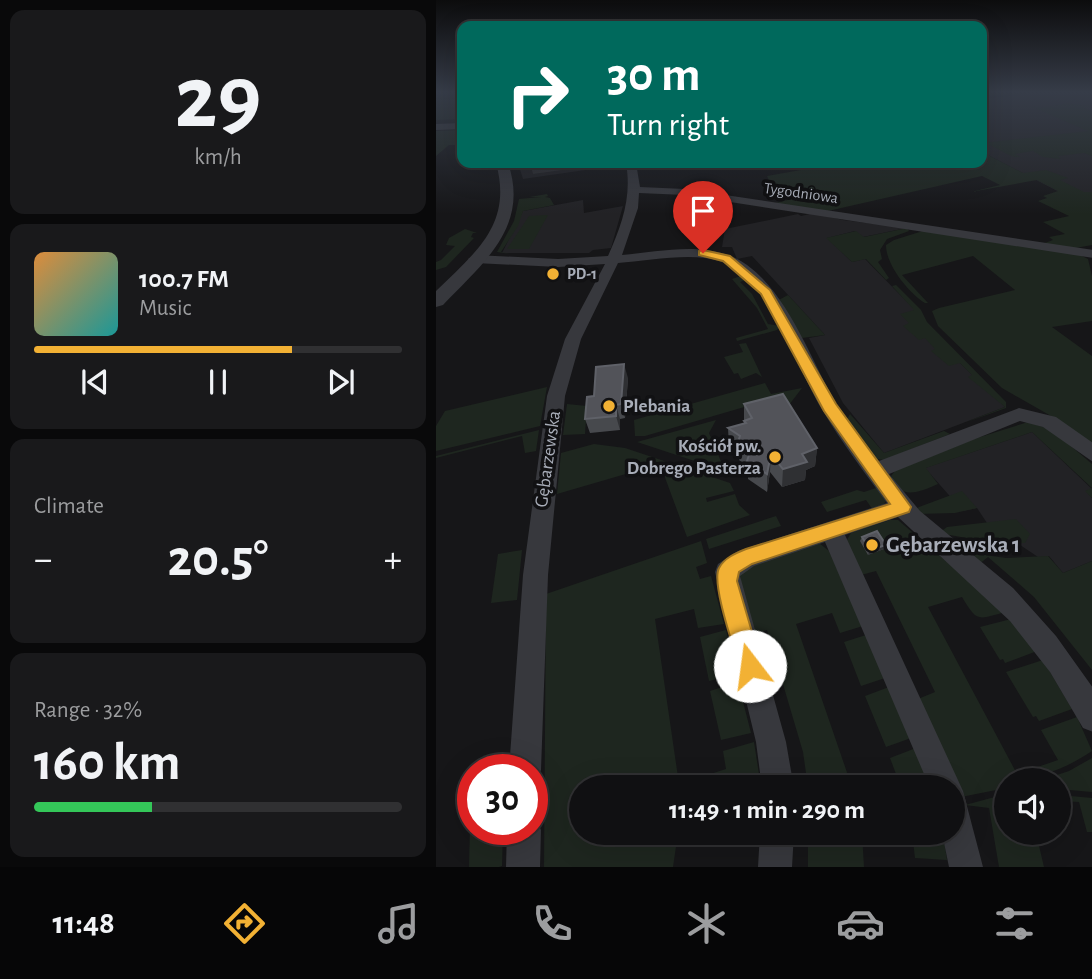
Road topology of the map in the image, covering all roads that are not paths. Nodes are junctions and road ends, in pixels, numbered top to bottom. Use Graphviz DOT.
graph roads {
  1 [pos="503,168"];
  2 [pos="632,168"];
  3 [pos="634,190"];
  4 [pos="1092,254"];
  5 [pos="614,258"];
  6 [pos="475,259"];
  7 [pos="436,301"];
  8 [pos="1092,455"];
  9 [pos="875,471"];
  10 [pos="902,507"];
  11 [pos="832,531"];
  12 [pos="1092,718"];
  13 [pos="526,754"];
  14 [pos="776,775"];
  15 [pos="940,775"];
  16 [pos="524,845"];
  17 [pos="776,845"];
  18 [pos="961,845"];
  19 [pos="523,867"];
  20 [pos="775,867"];
  21 [pos="966,867"];
  1 -- 6 [label="street"];
  2 -- 3 [label="street, Gębarzewska"];
  3 -- 4 [label="street, Tygodniowa"];
  3 -- 5 [label="street, Gębarzewska"];
  5 -- 6 [label="street"];
  5 -- 9 [label="street"];
  5 -- 13 [label="street, Gębarzewska"];
  6 -- 7 [label="street"];
  8 -- 9 [label="street"];
  9 -- 10 [label="street"];
  10 -- 11 [label="street"];
  10 -- 12 [label="street"];
  11 -- 14 [label="street"];
  11 -- 15 [label="street"];
  16 -- 19 [label="street"];
  17 -- 20 [label="street"];
  18 -- 21 [label="street"];
}
